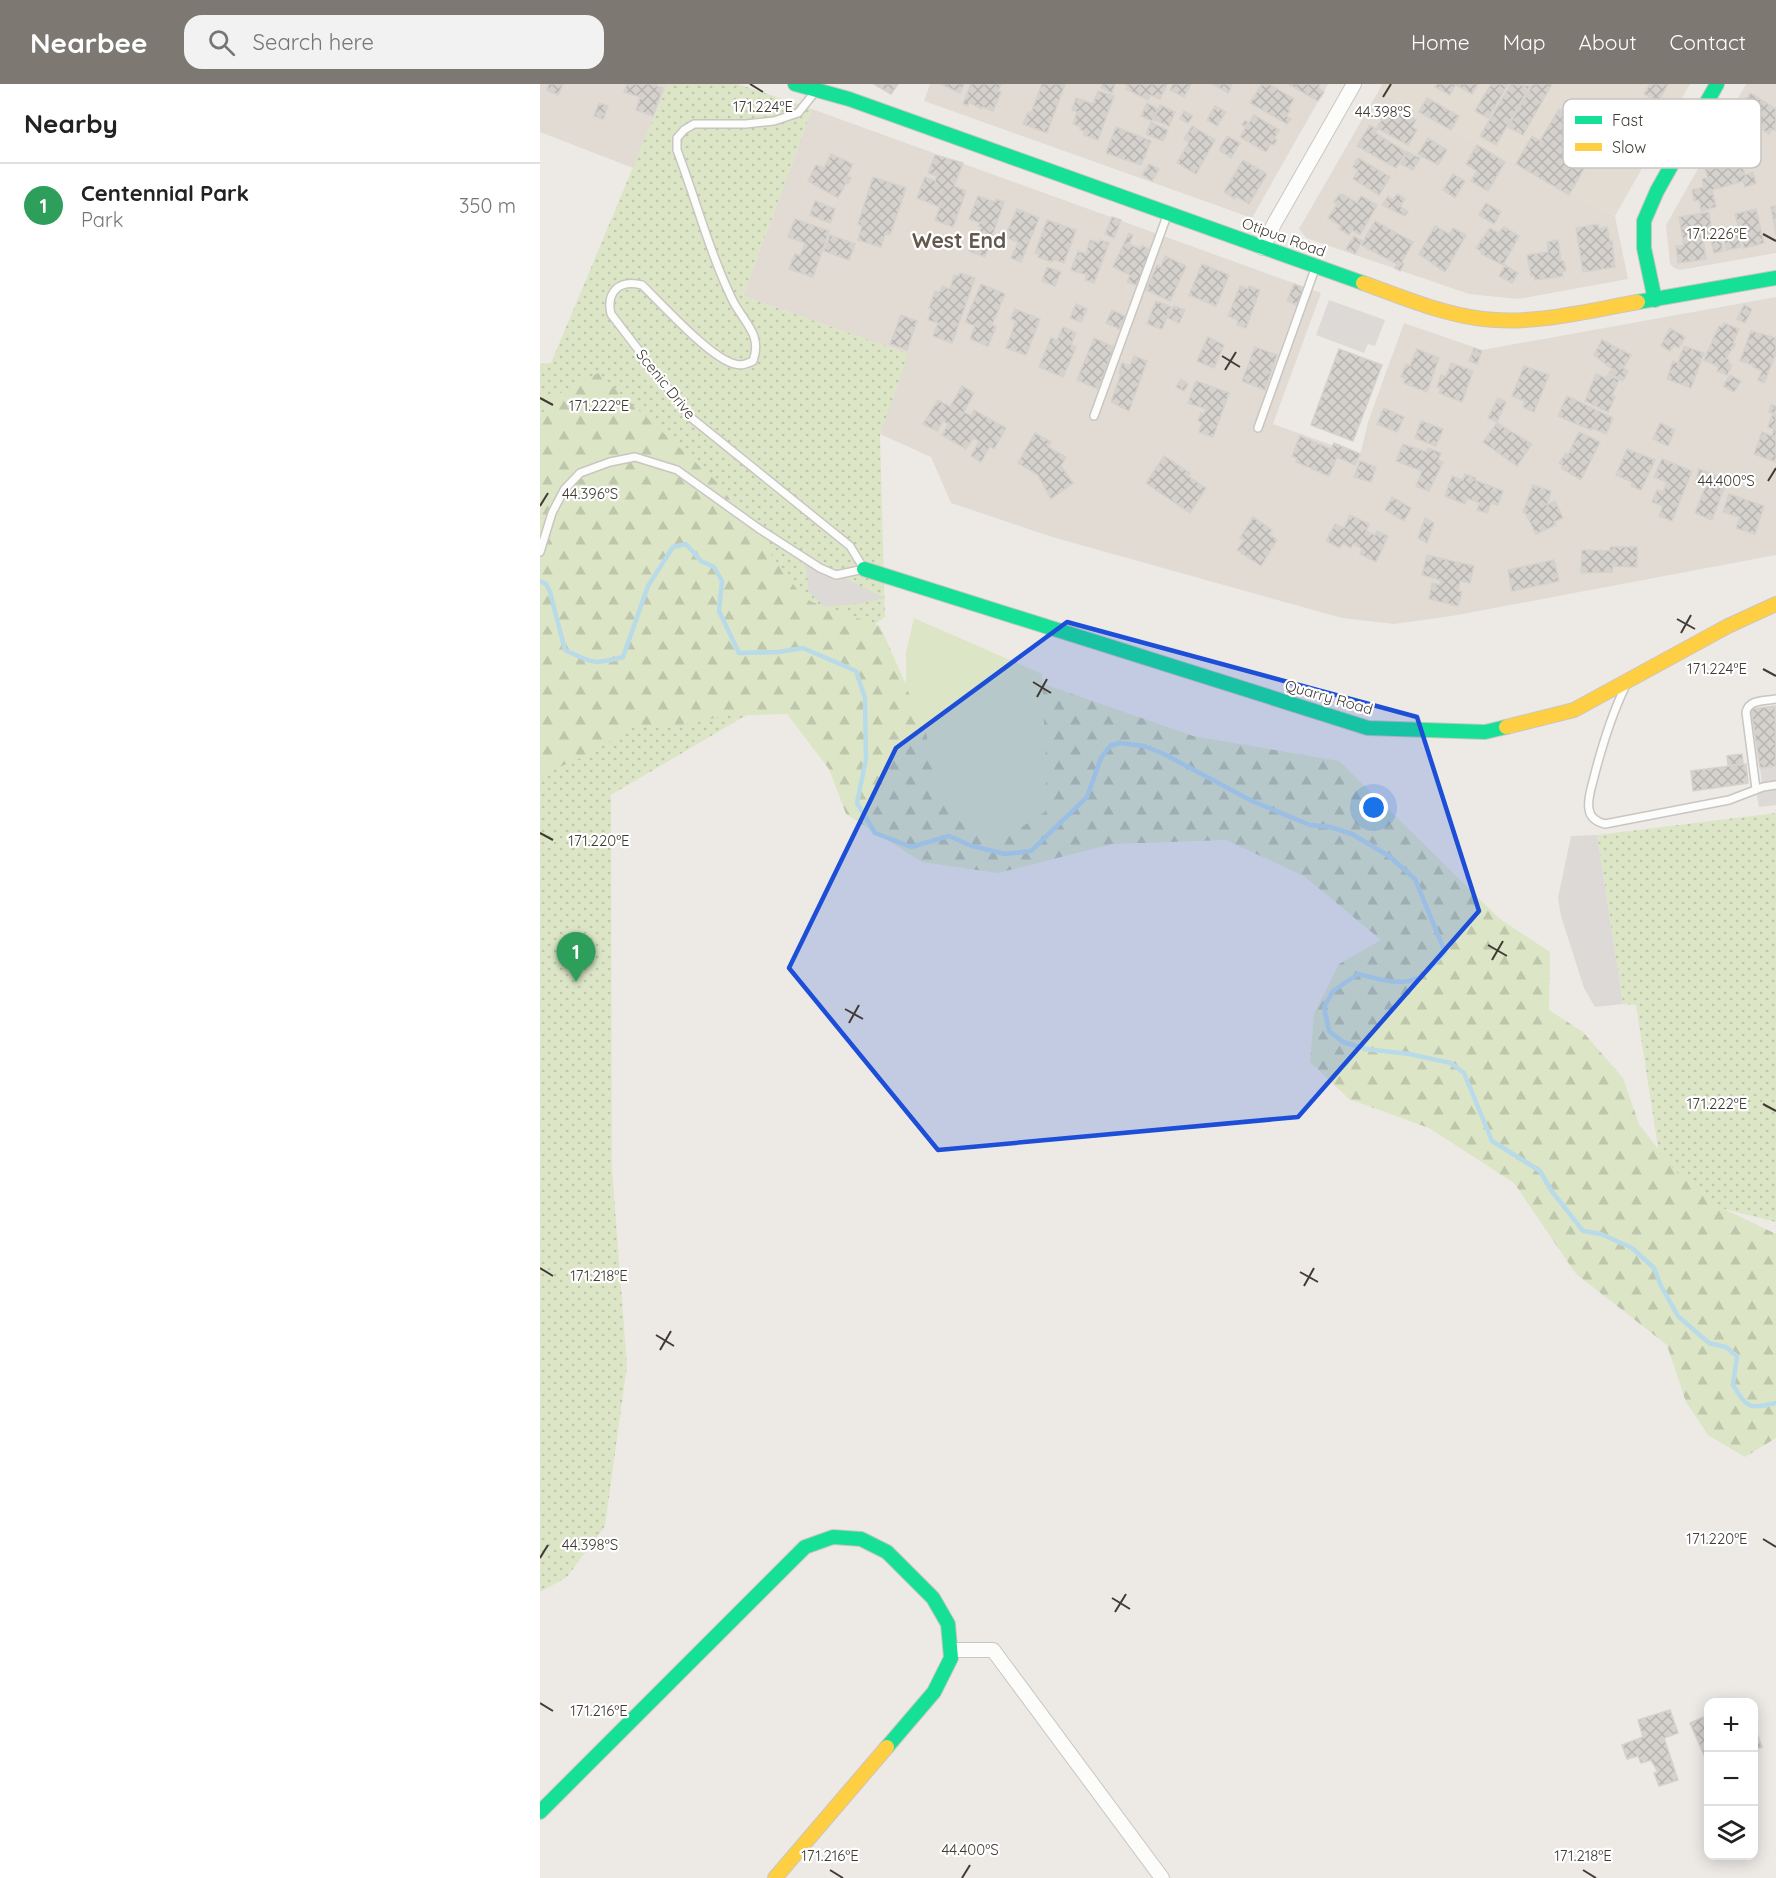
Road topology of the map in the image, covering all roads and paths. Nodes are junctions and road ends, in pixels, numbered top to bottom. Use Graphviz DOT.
graph roads {
  1 [pos="795,84"];
  2 [pos="1354,84"];
  3 [pos="1718,84"];
  4 [pos="817,87"];
  5 [pos="1709,99"];
  6 [pos="1670,168"];
  7 [pos="1168,213"];
  8 [pos="1263,248"];
  9 [pos="1316,266"];
  10 [pos="1776,278"];
  11 [pos="1655,300"];
  12 [pos="1094,416"];
  13 [pos="1258,428"];
  14 [pos="540,552"];
  15 [pos="864,569"];
  16 [pos="1776,604"];
  17 [pos="1628,681"];
  18 [pos="1776,699"];
  19 [pos="1776,785"];
  20 [pos="1756,789"];
  21 [pos="951,1650"];
  22 [pos="540,1812"];
  23 [pos="775,1878"];
  24 [pos="1162,1878"];
  1 -- 4 [label="street, Otipua Road"];
  2 -- 8 [label="street"];
  3 -- 5 [label="street"];
  4 -- 7 [label="street, Otipua Road"];
  4 -- 15 [label="lane, Scenic Drive"];
  6 -- 11 [label="street"];
  7 -- 8 [label="street, Otipua Road"];
  7 -- 12 [label="lane"];
  8 -- 9 [label="street, Otipua Road"];
  9 -- 11 [label="street, Otipua Road"];
  9 -- 13 [label="lane"];
  10 -- 11 [label="street, Otipua Road"];
  14 -- 15 [label="lane"];
  15 -- 17 [label="street, Quarry Road"];
  16 -- 17 [label="street, Quarry Road"];
  17 -- 20 [label="lane"];
  18 -- 20 [label="lane"];
  19 -- 20 [label="lane"];
  21 -- 22 [label="street"];
  21 -- 23 [label="street"];
  21 -- 24 [label="street"];
}
